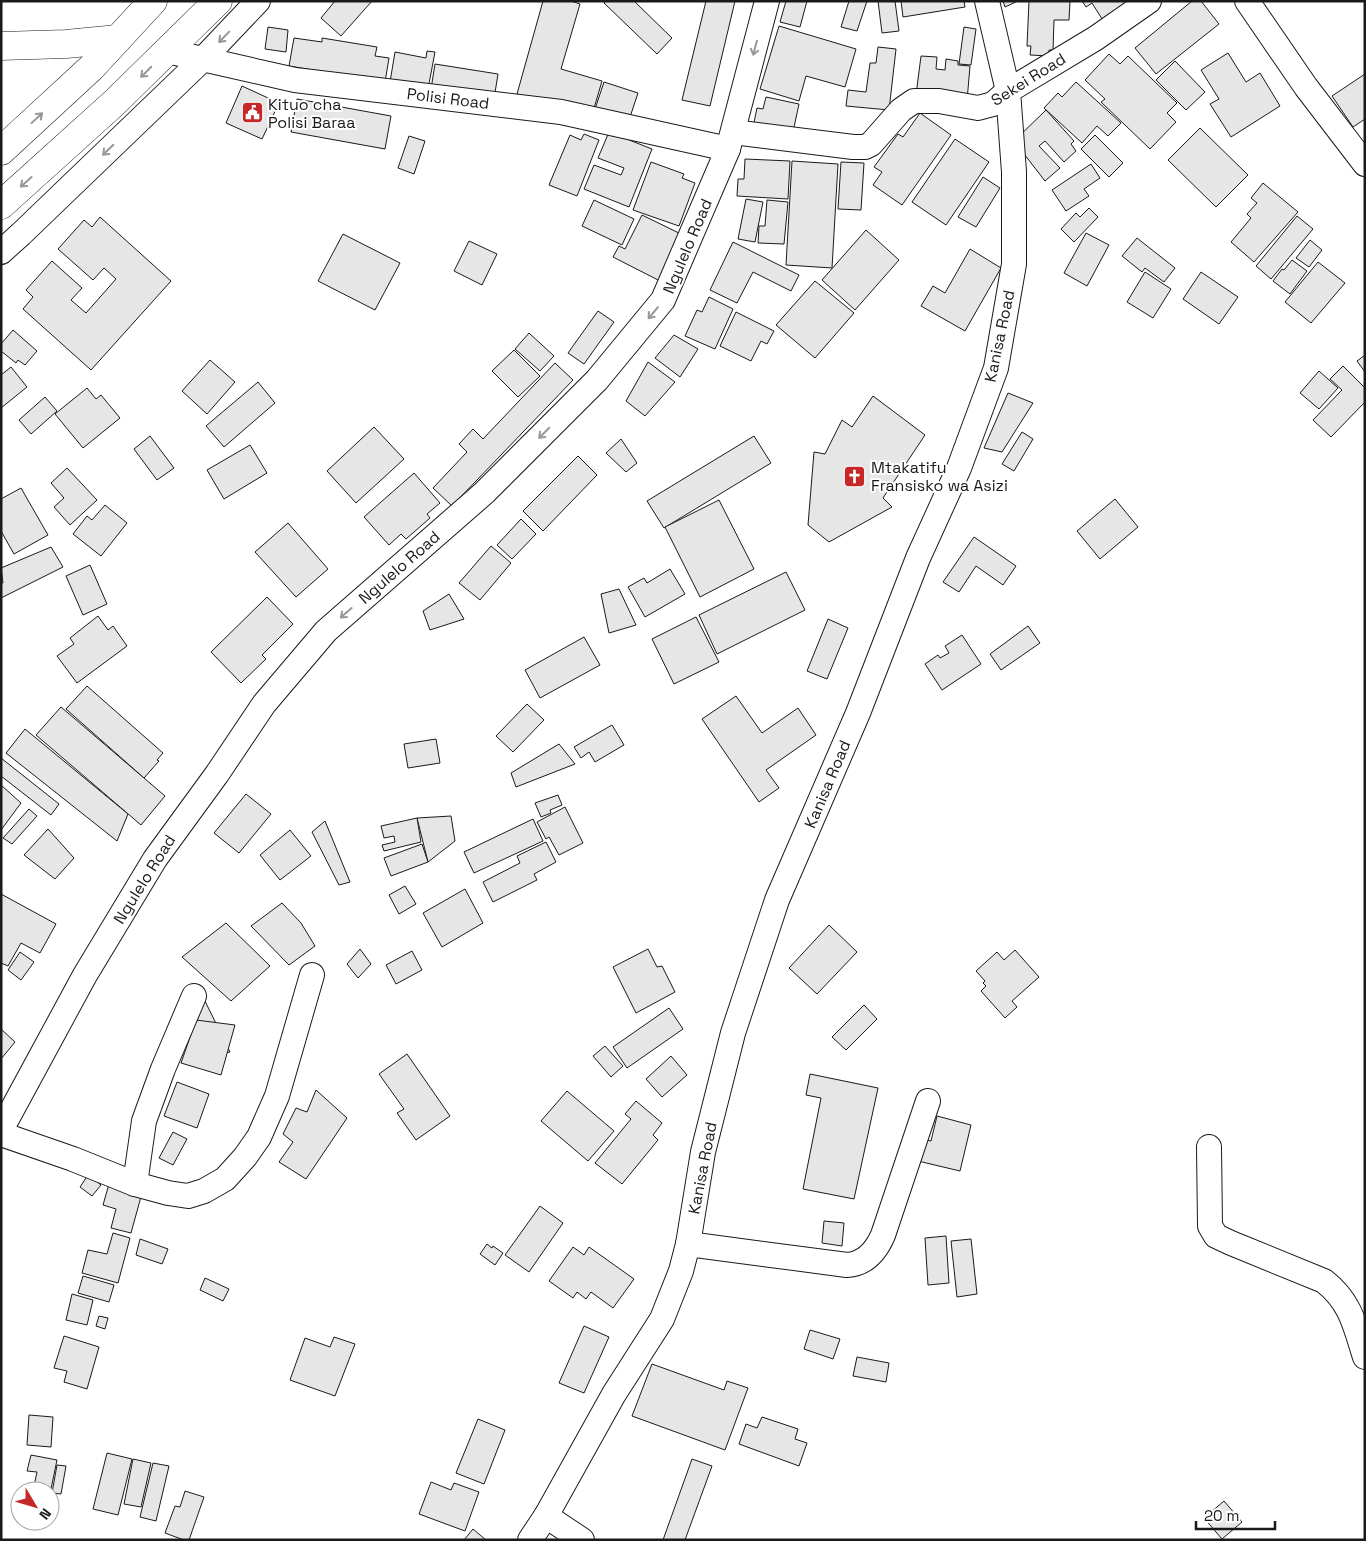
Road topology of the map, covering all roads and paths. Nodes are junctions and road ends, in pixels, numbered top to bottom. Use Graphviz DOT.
graph roads {
  1 [pos="153,1"];
  2 [pos="218,1"];
  3 [pos="258,1"];
  4 [pos="767,1"];
  5 [pos="987,1"];
  6 [pos="1149,1"];
  7 [pos="1247,1"];
  8 [pos="118,39"];
  9 [pos="1,46"];
  10 [pos="167,51"];
  11 [pos="202,60"];
  12 [pos="1008,91"];
  13 [pos="731,141"];
  14 [pos="1,152"];
  15 [pos="1365,164"];
  16 [pos="1,205"];
  17 [pos="1,252"];
  18 [pos="312,975"];
  19 [pos="194,996"];
  20 [pos="928,1101"];
  21 [pos="1,1130"];
  22 [pos="1,1134"];
  23 [pos="1209,1147"];
  24 [pos="135,1184"];
  25 [pos="688,1244"];
  26 [pos="1365,1357"];
  27 [pos="546,1516"];
  28 [pos="530,1540"];
  29 [pos="582,1540"];
  1 -- 8 [label="main road"];
  2 -- 10 [label="main road"];
  3 -- 11 [label="street, one-way"];
  4 -- 13 [label="street, Ngulelo Road, one-way"];
  5 -- 12 [label="street, Kanisa Road"];
  6 -- 12 [label="street, Sekei Road"];
  7 -- 15 [label="street"];
  8 -- 9 [label="main road"];
  14 -- 8 [label="main road, one-way"];
  10 -- 11 [label="street, Polisi Road"];
  10 -- 16 [label="main road, one-way"];
  11 -- 13 [label="street, Polisi Road"];
  11 -- 17 [label="street, one-way"];
  12 -- 13 [label="street, Sekei Road"];
  12 -- 25 [label="street, Kanisa Road"];
  13 -- 21 [label="street, Ngulelo Road, one-way"];
  18 -- 24 [label="street"];
  19 -- 24 [label="street"];
  20 -- 25 [label="street"];
  22 -- 24 [label="street"];
  23 -- 26 [label="street"];
  25 -- 27 [label="street, Kanisa Road"];
  27 -- 28 [label="street, Kanisa Road"];
  27 -- 29 [label="street"];
}
